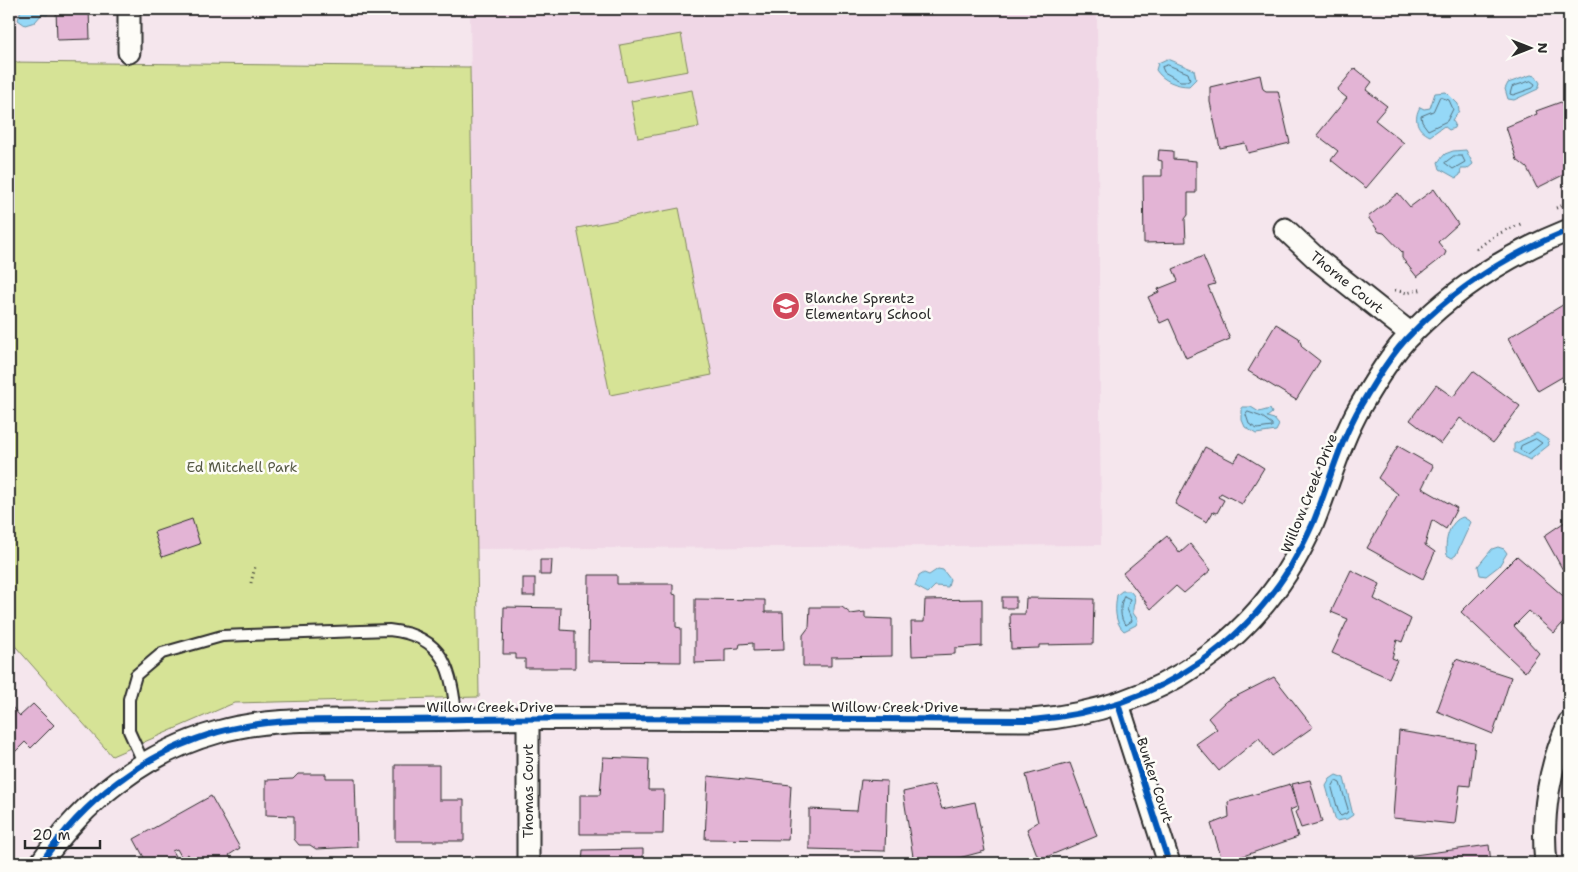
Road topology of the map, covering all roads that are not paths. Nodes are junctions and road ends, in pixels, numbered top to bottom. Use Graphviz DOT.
graph roads {
  1 [pos="129,9"];
  2 [pos="129,52"];
  3 [pos="1285,229"];
  4 [pos="1569,230"];
  5 [pos="1411,334"];
  6 [pos="1118,704"];
  7 [pos="528,719"];
  8 [pos="457,720"];
  9 [pos="1569,723"];
  10 [pos="144,764"];
  11 [pos="41,863"];
  12 [pos="528,863"];
  13 [pos="1170,863"];
  14 [pos="1546,863"];
  1 -- 2 [label="street"];
  3 -- 5 [label="street, Thorne Court"];
  4 -- 5 [label="street, Willow Creek Drive"];
  5 -- 6 [label="street, Willow Creek Drive"];
  6 -- 7 [label="street, Willow Creek Drive"];
  6 -- 13 [label="street, Bunker Court"];
  7 -- 8 [label="street, Willow Creek Drive"];
  7 -- 12 [label="street, Thomas Court"];
  8 -- 10 [label="street, Willow Creek Drive"];
  8 -- 10 [label="lane"];
  9 -- 14 [label="street"];
  10 -- 11 [label="street, Willow Creek Drive"];
}
